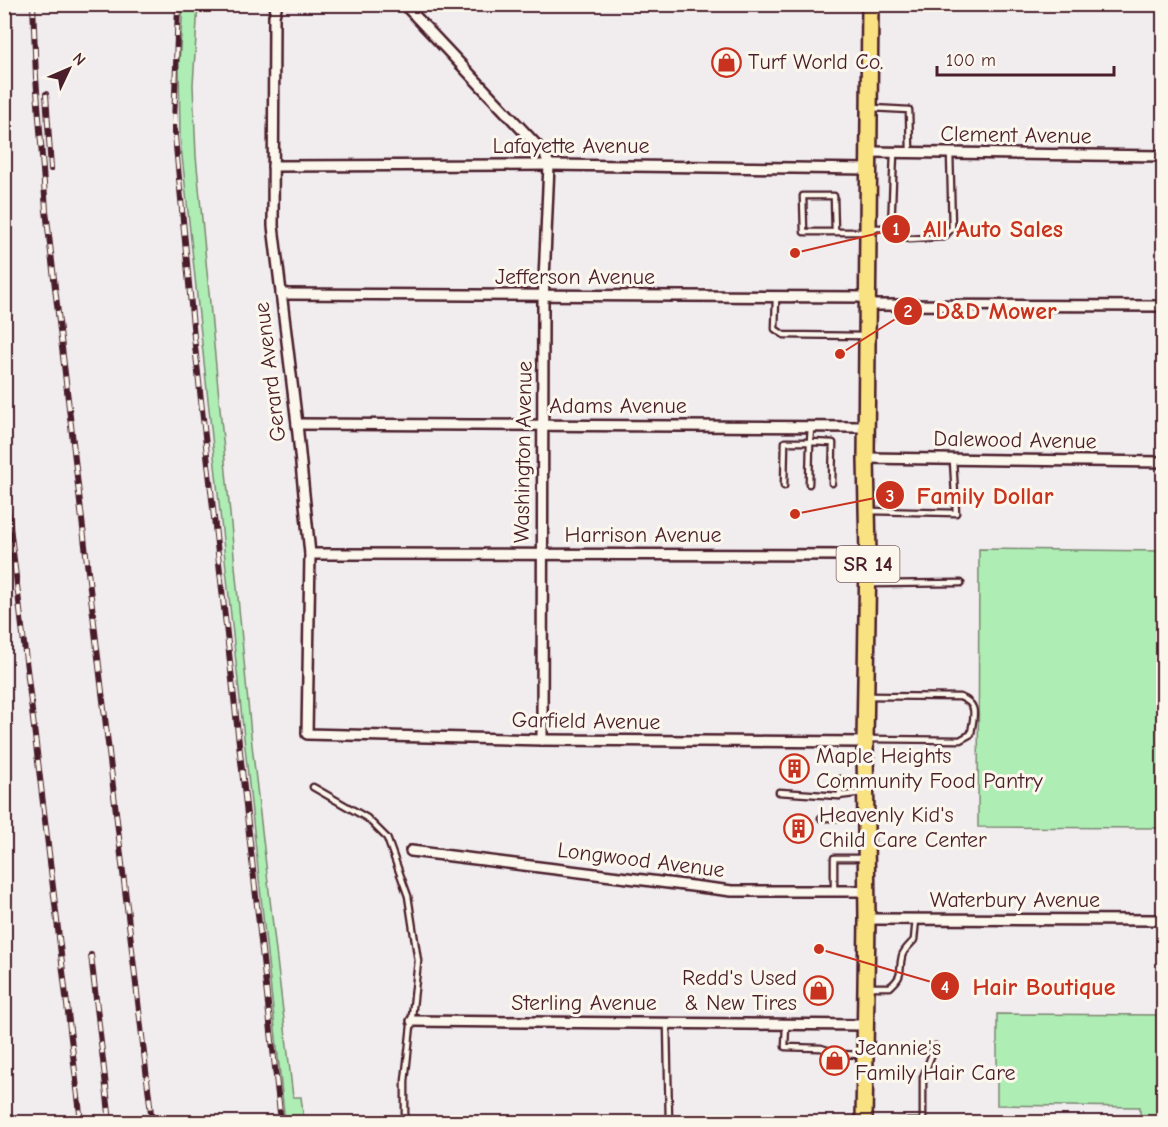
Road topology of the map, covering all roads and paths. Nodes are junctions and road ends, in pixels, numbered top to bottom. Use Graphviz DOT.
graph roads {
  1 [pos="277,4"];
  2 [pos="404,4"];
  3 [pos="870,4"];
  4 [pos="869,108"];
  5 [pos="869,152"];
  6 [pos="894,153"];
  7 [pos="910,153"];
  8 [pos="950,153"];
  9 [pos="1164,156"];
  10 [pos="549,165"];
  11 [pos="273,166"];
  12 [pos="869,169"];
  13 [pos="891,229"];
  14 [pos="868,230"];
  15 [pos="836,232"];
  16 [pos="281,294"];
  17 [pos="543,296"];
  18 [pos="776,297"];
  19 [pos="868,301"];
  20 [pos="1164,306"];
  21 [pos="868,336"];
  22 [pos="297,424"];
  23 [pos="543,426"];
  24 [pos="811,427"];
  25 [pos="867,427"];
  26 [pos="810,442"];
  27 [pos="866,458"];
  28 [pos="953,459"];
  29 [pos="1164,462"];
  30 [pos="832,483"];
  31 [pos="809,484"];
  32 [pos="784,486"];
  33 [pos="867,511"];
  34 [pos="310,554"];
  35 [pos="541,554"];
  36 [pos="868,555"];
  37 [pos="961,583"];
  38 [pos="867,584"];
  39 [pos="866,696"];
  40 [pos="307,735"];
  41 [pos="542,740"];
  42 [pos="865,740"];
  43 [pos="840,779"];
  44 [pos="313,787"];
  45 [pos="779,792"];
  46 [pos="866,792"];
  47 [pos="840,796"];
  48 [pos="821,818"];
  49 [pos="866,818"];
  50 [pos="411,851"];
  51 [pos="866,858"];
  52 [pos="834,891"];
  53 [pos="867,891"];
  54 [pos="867,919"];
  55 [pos="916,919"];
  56 [pos="1164,920"];
  57 [pos="865,987"];
  58 [pos="412,1021"];
  59 [pos="668,1023"];
  60 [pos="786,1024"];
  61 [pos="864,1024"];
  62 [pos="935,1046"];
  63 [pos="864,1056"];
  64 [pos="405,1122"];
  65 [pos="669,1122"];
  66 [pos="864,1122"];
  67 [pos="897,1122"];
  1 -- 11 [label="street, Gerard Avenue"];
  2 -- 10 [label="street"];
  3 -- 4 [label="main road, SR 14"];
  4 -- 5 [label="main road, SR 14"];
  4 -- 7 [label="lane"];
  5 -- 6 [label="street, Clement Avenue"];
  5 -- 12 [label="main road, SR 14"];
  6 -- 7 [label="street, Clement Avenue"];
  6 -- 13 [label="lane"];
  7 -- 8 [label="street, Clement Avenue"];
  8 -- 9 [label="street, Clement Avenue"];
  8 -- 13 [label="lane"];
  10 -- 11 [label="street, Lafayette Avenue"];
  10 -- 12 [label="street, Lafayette Avenue"];
  10 -- 17 [label="street, Washington Avenue"];
  11 -- 16 [label="street, Gerard Avenue"];
  12 -- 14 [label="main road, SR 14"];
  13 -- 14 [label="lane"];
  14 -- 15 [label="lane"];
  14 -- 19 [label="main road, SR 14"];
  15 -- 15 [label="lane"];
  16 -- 17 [label="street, Jefferson Avenue"];
  16 -- 22 [label="street, Gerard Avenue"];
  17 -- 18 [label="street, Jefferson Avenue"];
  17 -- 23 [label="street, Washington Avenue"];
  18 -- 19 [label="street, Jefferson Avenue"];
  18 -- 21 [label="lane"];
  19 -- 20 [label="street, Jefferson Avenue"];
  19 -- 21 [label="main road, SR 14"];
  21 -- 25 [label="main road, SR 14"];
  22 -- 23 [label="street, Adams Avenue"];
  22 -- 34 [label="street, Gerard Avenue"];
  23 -- 24 [label="street, Adams Avenue"];
  23 -- 35 [label="street, Washington Avenue"];
  24 -- 25 [label="street, Adams Avenue"];
  24 -- 26 [label="lane"];
  25 -- 27 [label="main road, SR 14"];
  26 -- 30 [label="lane"];
  26 -- 31 [label="lane"];
  26 -- 32 [label="lane"];
  27 -- 28 [label="street, Dalewood Avenue"];
  27 -- 33 [label="main road, SR 14"];
  28 -- 29 [label="street, Dalewood Avenue"];
  28 -- 33 [label="lane"];
  33 -- 36 [label="main road, SR 14"];
  34 -- 35 [label="street, Harrison Avenue"];
  34 -- 40 [label="street, Gerard Avenue"];
  35 -- 36 [label="street, Harrison Avenue"];
  35 -- 41 [label="street, Washington Avenue"];
  36 -- 38 [label="main road, SR 14"];
  37 -- 38 [label="lane"];
  38 -- 39 [label="main road, SR 14"];
  39 -- 42 [label="main road, SR 14"];
  39 -- 42 [label="lane"];
  40 -- 41 [label="street, Garfield Avenue"];
  41 -- 42 [label="street, Garfield Avenue"];
  42 -- 46 [label="main road, SR 14"];
  43 -- 47 [label="lane"];
  44 -- 58 [label="lane"];
  45 -- 47 [label="lane"];
  46 -- 47 [label="lane"];
  46 -- 49 [label="main road, SR 14"];
  48 -- 49 [label="lane"];
  49 -- 51 [label="main road, SR 14"];
  50 -- 52 [label="street, Longwood Avenue"];
  51 -- 52 [label="lane"];
  51 -- 53 [label="main road, SR 14"];
  52 -- 53 [label="street, Longwood Avenue"];
  53 -- 54 [label="main road, SR 14"];
  54 -- 55 [label="street, Waterbury Avenue"];
  54 -- 57 [label="main road, SR 14"];
  55 -- 56 [label="street, Waterbury Avenue"];
  55 -- 57 [label="lane"];
  57 -- 61 [label="main road, SR 14"];
  58 -- 59 [label="street, Sterling Avenue"];
  58 -- 64 [label="lane"];
  59 -- 60 [label="street, Sterling Avenue"];
  59 -- 65 [label="lane"];
  60 -- 61 [label="street, Sterling Avenue"];
  60 -- 63 [label="lane"];
  61 -- 63 [label="main road, SR 14"];
  62 -- 67 [label="lane"];
  63 -- 66 [label="main road, SR 14"];
}
